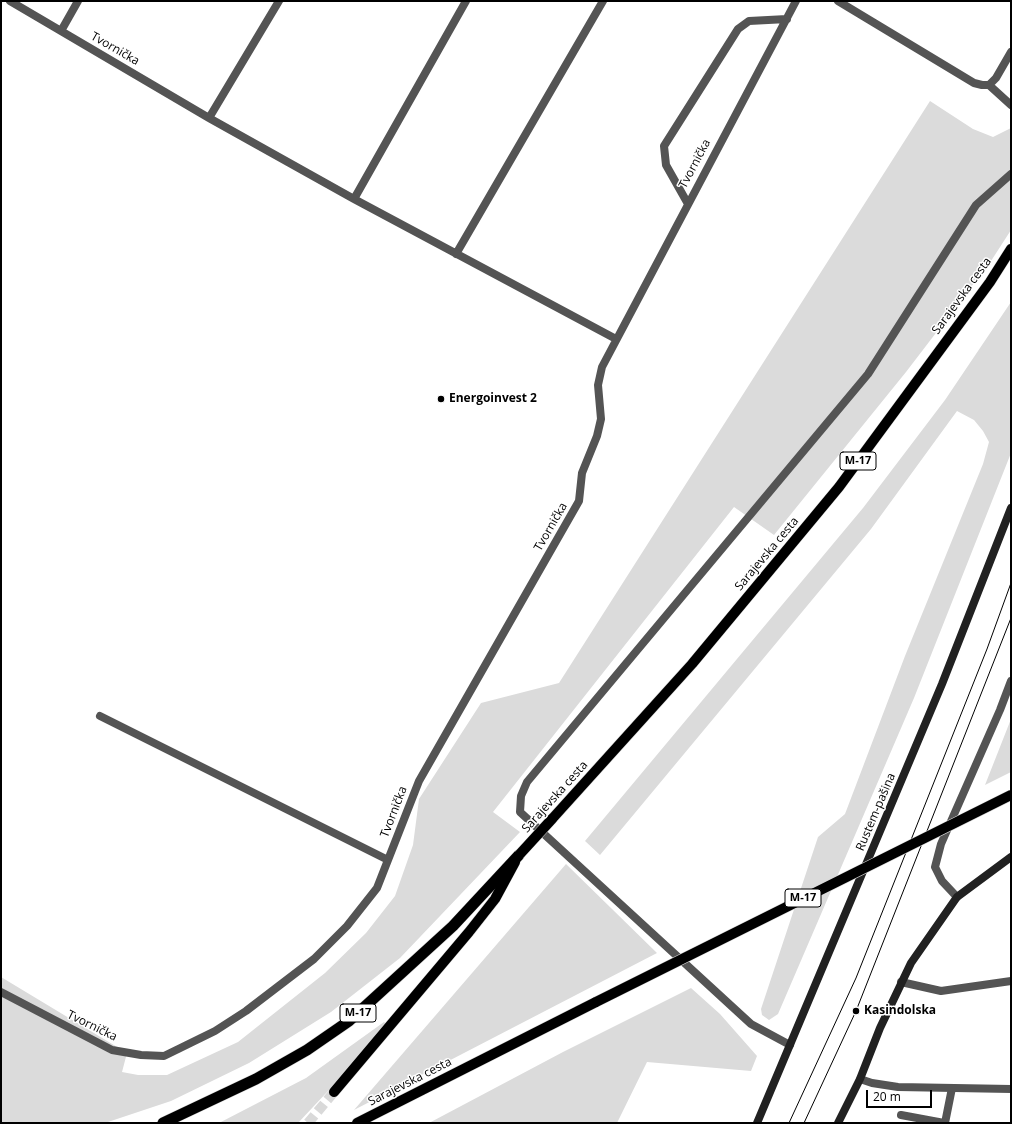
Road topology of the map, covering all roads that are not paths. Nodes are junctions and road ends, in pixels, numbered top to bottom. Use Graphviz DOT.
graph roads {
  1 [pos="10,1"];
  2 [pos="78,1"];
  3 [pos="279,1"];
  4 [pos="466,1"];
  5 [pos="603,1"];
  6 [pos="796,1"];
  7 [pos="838,1"];
  8 [pos="787,19"];
  9 [pos="62,31"];
  10 [pos="1011,52"];
  11 [pos="989,85"];
  12 [pos="1011,105"];
  13 [pos="209,118"];
  14 [pos="1011,174"];
  15 [pos="354,199"];
  16 [pos="688,204"];
  17 [pos="1011,249"];
  18 [pos="456,254"];
  19 [pos="616,339"];
  20 [pos="1011,508"];
  21 [pos="1011,681"];
  22 [pos="100,716"];
  23 [pos="1011,795"];
  24 [pos="519,855"];
  25 [pos="1011,856"];
  26 [pos="388,860"];
  27 [pos="957,898"];
  28 [pos="1011,981"];
  29 [pos="901,982"];
  30 [pos="1,992"];
  31 [pos="790,1045"];
  32 [pos="860,1078"];
  33 [pos="952,1088"];
  34 [pos="1011,1089"];
  35 [pos="334,1092"];
  36 [pos="901,1115"];
  37 [pos="163,1123"];
  38 [pos="357,1123"];
  39 [pos="757,1123"];
  40 [pos="838,1123"];
  41 [pos="944,1123"];
  1 -- 9 [label="street, Tvornička"];
  2 -- 9 [label="street"];
  3 -- 13 [label="street"];
  4 -- 15 [label="street"];
  5 -- 18 [label="street"];
  6 -- 8 [label="street, Tvornička"];
  7 -- 11 [label="street"];
  8 -- 16 [label="street, Tvornička"];
  8 -- 16 [label="street"];
  9 -- 13 [label="street, Tvornička"];
  10 -- 11 [label="street"];
  11 -- 12 [label="street"];
  13 -- 15 [label="street, Tvornička"];
  14 -- 31 [label="street"];
  15 -- 18 [label="street, Tvornička"];
  16 -- 19 [label="street, Tvornička"];
  17 -- 24 [label="main road, Sarajevska cesta / M-17, bridge"];
  18 -- 19 [label="street, Tvornička"];
  19 -- 26 [label="street, Tvornička"];
  20 -- 31 [label="main road, Rustem-pašina"];
  21 -- 27 [label="street"];
  22 -- 26 [label="street"];
  23 -- 38 [label="main road, Sarajevska cesta / M-17, bridge"];
  24 -- 35 [label="main road, Sarajevska cesta"];
  24 -- 37 [label="highway, M-17"];
  25 -- 27 [label="main road"];
  26 -- 30 [label="street, Tvornička"];
  27 -- 29 [label="main road"];
  28 -- 29 [label="street"];
  29 -- 32 [label="main road"];
  31 -- 39 [label="main road, Rustem-pašina"];
  32 -- 33 [label="street"];
  32 -- 40 [label="main road"];
  33 -- 34 [label="street"];
  33 -- 41 [label="street"];
  36 -- 41 [label="street"];
}
